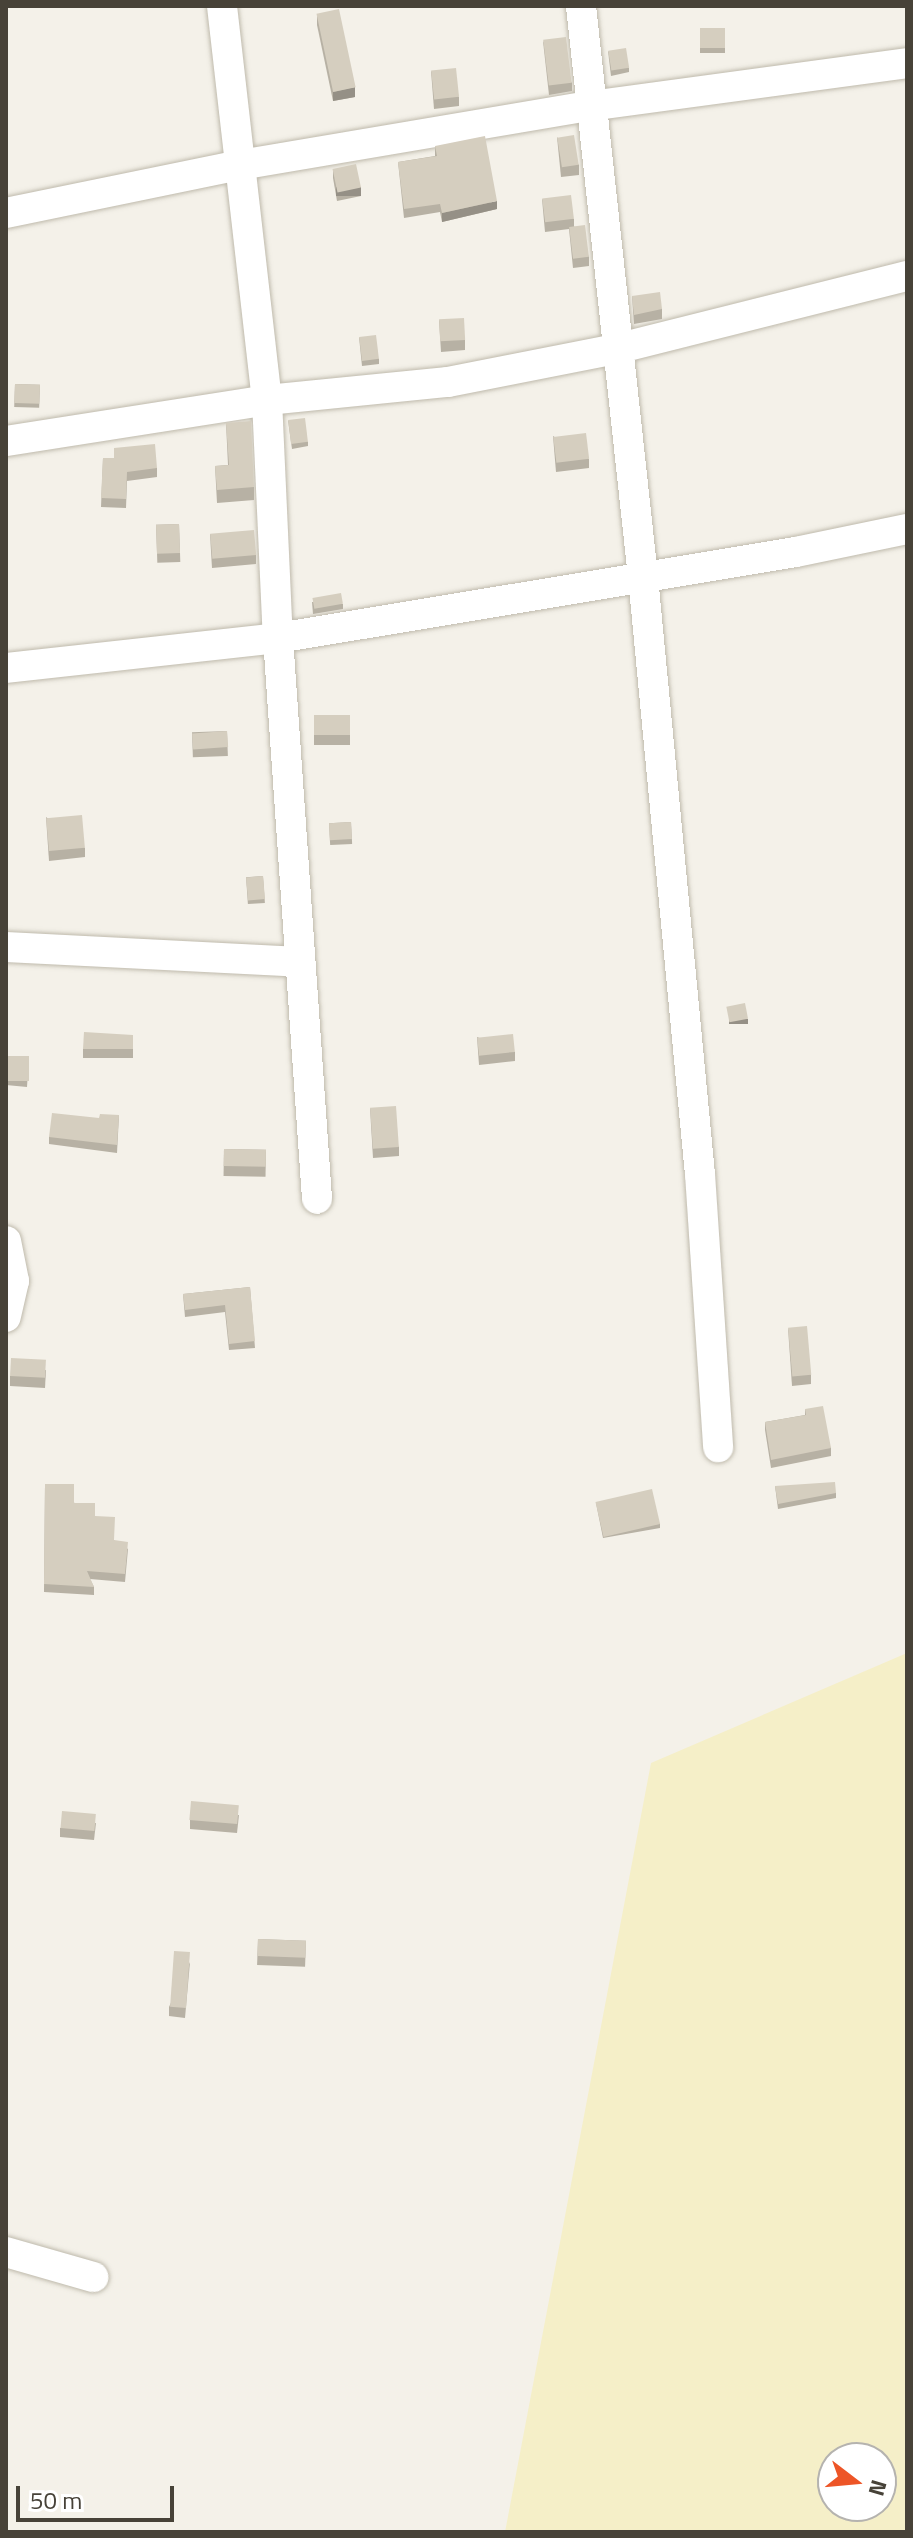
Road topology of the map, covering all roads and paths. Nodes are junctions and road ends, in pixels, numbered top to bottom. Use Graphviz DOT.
graph roads {
  1 [pos="222,6"];
  2 [pos="581,6"];
  3 [pos="907,63"];
  4 [pos="590,106"];
  5 [pos="240,165"];
  6 [pos="6,213"];
  7 [pos="907,276"];
  8 [pos="616,349"];
  9 [pos="267,400"];
  10 [pos="6,441"];
  11 [pos="907,529"];
  12 [pos="643,577"];
  13 [pos="278,638"];
  14 [pos="6,668"];
  15 [pos="6,947"];
  16 [pos="300,962"];
  17 [pos="317,1199"];
  18 [pos="6,1241"];
  19 [pos="6,1317"];
  20 [pos="718,1447"];
  21 [pos="6,2252"];
  22 [pos="93,2277"];
  1 -- 5 [label="street"];
  2 -- 4 [label="street"];
  3 -- 4 [label="street"];
  4 -- 5 [label="street"];
  4 -- 8 [label="street"];
  5 -- 6 [label="street"];
  5 -- 9 [label="street"];
  7 -- 8 [label="street"];
  8 -- 9 [label="street"];
  8 -- 12 [label="street"];
  9 -- 10 [label="street"];
  9 -- 13 [label="street"];
  11 -- 12 [label="street"];
  12 -- 13 [label="street"];
  12 -- 20 [label="street"];
  13 -- 14 [label="street"];
  13 -- 16 [label="street"];
  15 -- 16 [label="street"];
  16 -- 17 [label="street"];
  18 -- 19 [label="street"];
  21 -- 22 [label="street"];
}
